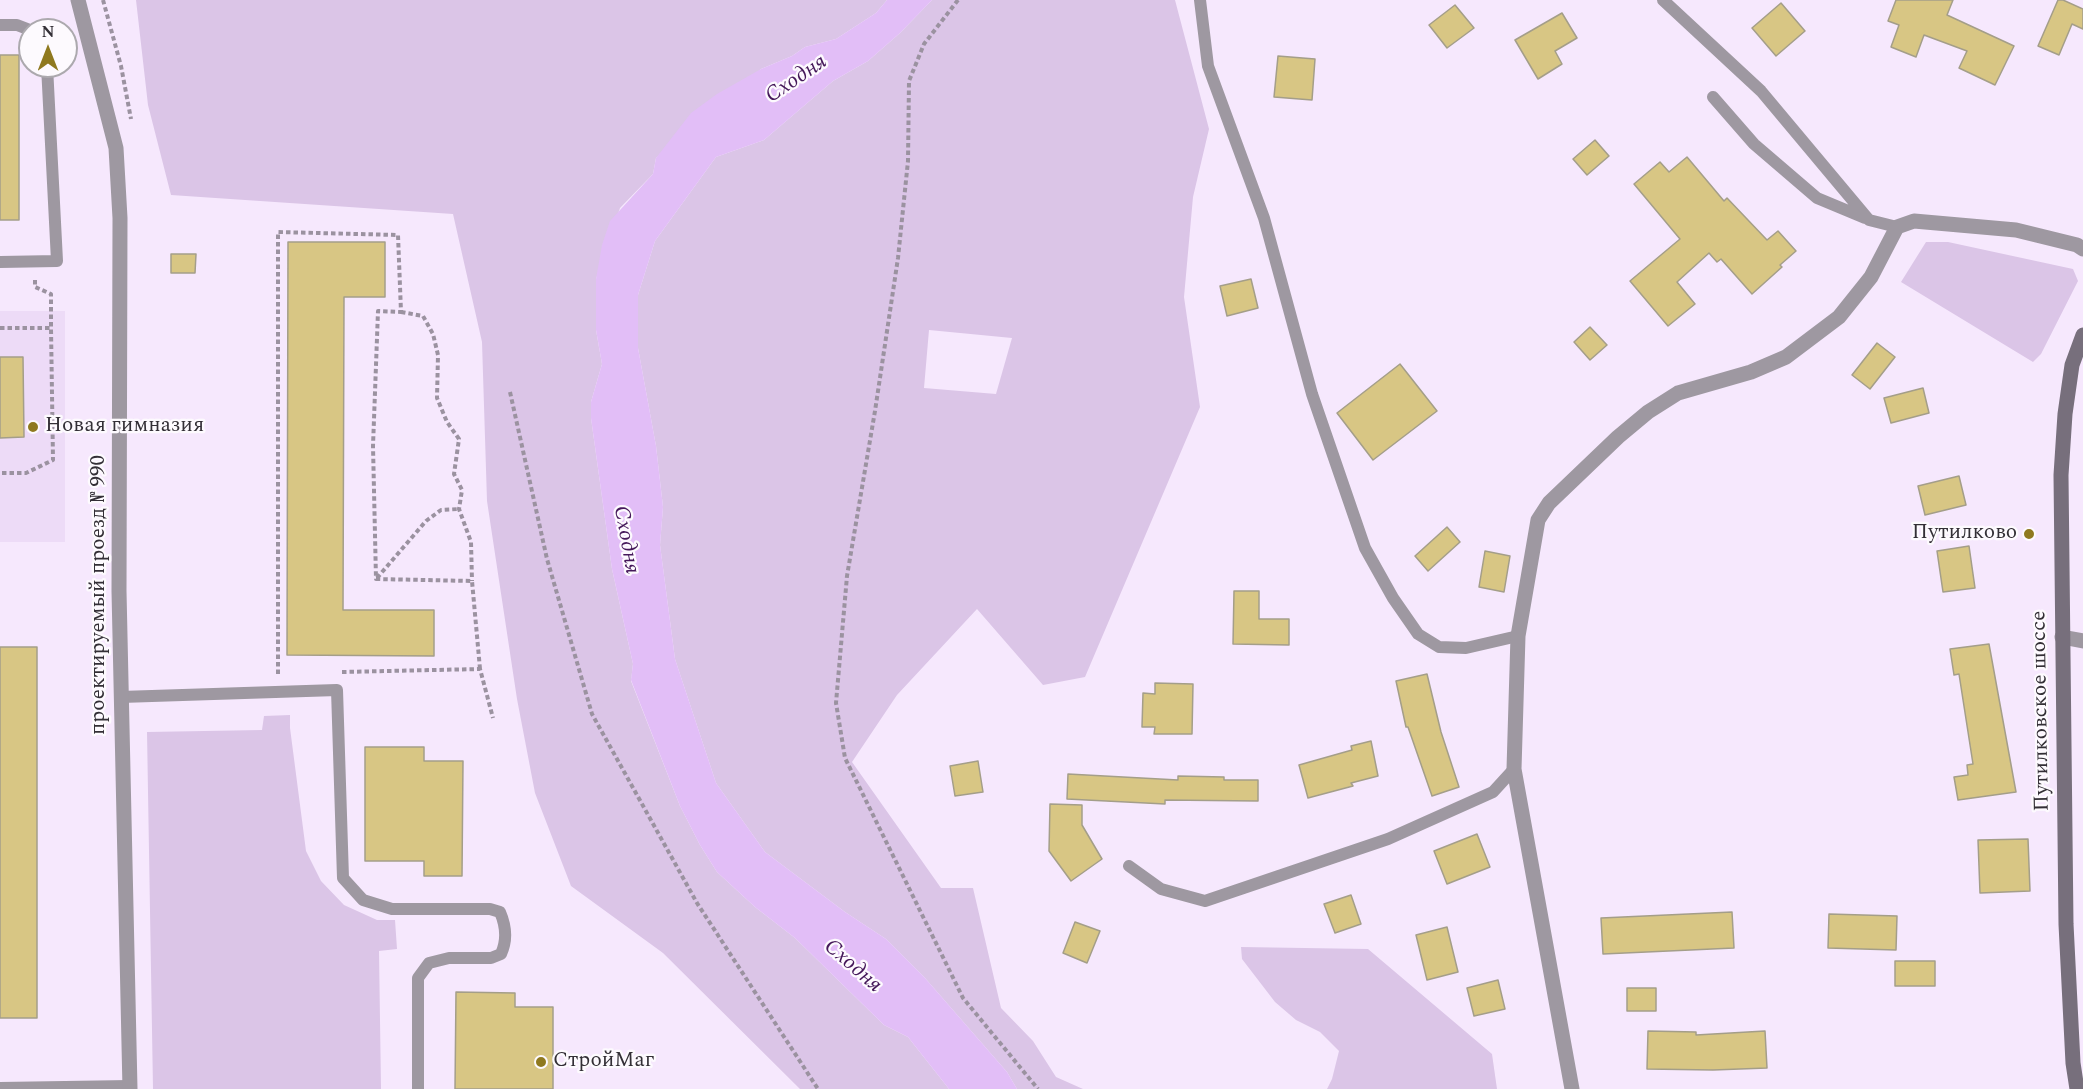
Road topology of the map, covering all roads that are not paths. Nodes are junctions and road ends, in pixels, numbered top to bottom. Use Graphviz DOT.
graph roads {
  1 [pos="78,0"];
  2 [pos="1200,0"];
  3 [pos="1663,0"];
  4 [pos="0,25"];
  5 [pos="18,25"];
  6 [pos="48,78"];
  7 [pos="1713,97"];
  8 [pos="1869,220"];
  9 [pos="1897,227"];
  10 [pos="2083,249"];
  11 [pos="0,262"];
  12 [pos="2083,335"];
  13 [pos="1518,636"];
  14 [pos="2062,637"];
  15 [pos="2083,641"];
  16 [pos="121,697"];
  17 [pos="1514,769"];
  18 [pos="1129,866"];
  19 [pos="130,1087"];
  20 [pos="0,1088"];
  21 [pos="418,1089"];
  22 [pos="1572,1089"];
  23 [pos="2077,1089"];
  1 -- 16 [label="street, проектируемый проезд № 990"];
  2 -- 13 [label="lane"];
  3 -- 8 [label="lane"];
  4 -- 5 [label="lane"];
  6 -- 11 [label="lane"];
  7 -- 8 [label="lane"];
  8 -- 9 [label="lane"];
  9 -- 10 [label="street"];
  9 -- 13 [label="street"];
  12 -- 14 [label="main road, Путилковское шоссе"];
  13 -- 17 [label="street"];
  14 -- 15 [label="street"];
  14 -- 23 [label="main road, Путилковское шоссе"];
  16 -- 19 [label="street, проектируемый проезд № 990"];
  16 -- 21 [label="lane"];
  17 -- 18 [label="lane"];
  17 -- 22 [label="street"];
  19 -- 20 [label="lane"];
}
